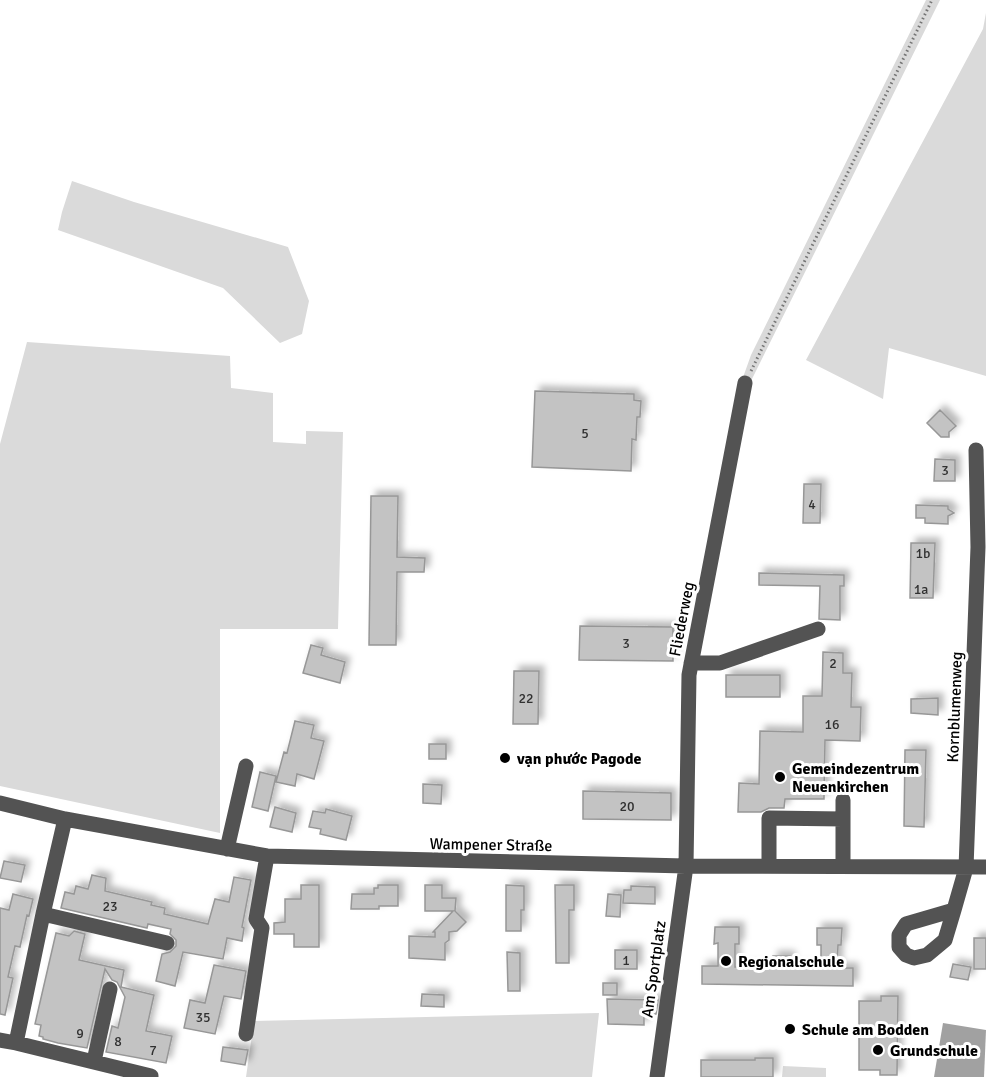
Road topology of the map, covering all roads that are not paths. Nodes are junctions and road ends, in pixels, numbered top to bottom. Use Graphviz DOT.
graph roads {
  1 [pos="746,383"];
  2 [pos="976,450"];
  3 [pos="982,548"];
  4 [pos="818,628"];
  5 [pos="691,663"];
  6 [pos="246,766"];
  7 [pos="843,801"];
  8 [pos="0,803"];
  9 [pos="65,819"];
  10 [pos="843,819"];
  11 [pos="227,849"];
  12 [pos="267,856"];
  13 [pos="686,866"];
  14 [pos="769,866"];
  15 [pos="843,866"];
  16 [pos="986,867"];
  17 [pos="966,868"];
  18 [pos="954,910"];
  19 [pos="43,914"];
  20 [pos="167,943"];
  21 [pos="110,989"];
  22 [pos="246,1034"];
  23 [pos="0,1040"];
  24 [pos="16,1043"];
  25 [pos="93,1061"];
  26 [pos="151,1076"];
  27 [pos="657,1077"];
  1 -- 5 [label="street, Fliederweg"];
  2 -- 3 [label="street, Kornblumenweg"];
  3 -- 17 [label="street, Kornblumenweg"];
  4 -- 5 [label="street"];
  5 -- 13 [label="street, Fliederweg"];
  6 -- 11 [label="street"];
  7 -- 10 [label="street"];
  8 -- 9 [label="street, Wampener Straße"];
  9 -- 11 [label="street, Wampener Straße"];
  9 -- 19 [label="street"];
  10 -- 14 [label="street"];
  10 -- 15 [label="street"];
  11 -- 12 [label="street, Wampener Straße"];
  12 -- 13 [label="street, Wampener Straße"];
  12 -- 22 [label="street"];
  13 -- 14 [label="street, Wampener Straße"];
  13 -- 27 [label="street, Am Sportplatz"];
  14 -- 15 [label="street, Wampener Straße"];
  15 -- 17 [label="street, Wampener Straße"];
  16 -- 17 [label="street, Wampener Straße"];
  17 -- 18 [label="street, Kornblumenweg"];
  19 -- 20 [label="street"];
  19 -- 24 [label="street"];
  21 -- 25 [label="street"];
  23 -- 24 [label="street"];
  24 -- 25 [label="street"];
  25 -- 26 [label="street"];
}
